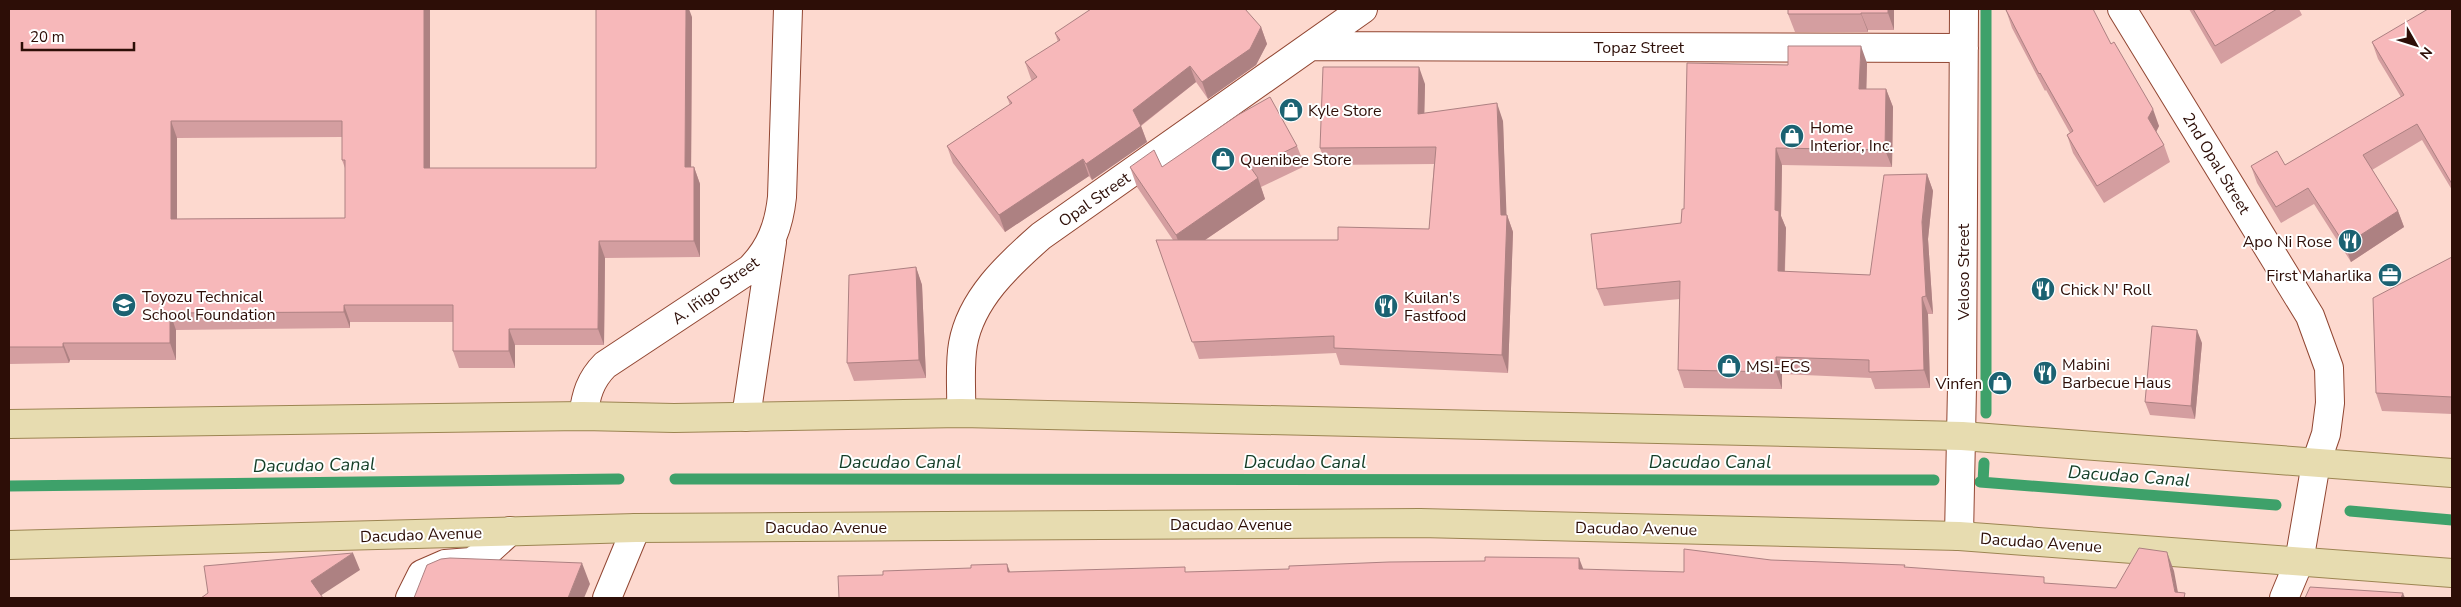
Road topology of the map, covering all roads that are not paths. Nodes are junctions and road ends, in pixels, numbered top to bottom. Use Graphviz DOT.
graph roads {
  1 [pos="788,9"];
  2 [pos="1363,9"];
  3 [pos="1964,9"];
  4 [pos="2122,9"];
  5 [pos="1313,46"];
  6 [pos="1964,48"];
  7 [pos="772,238"];
  8 [pos="961,414"];
  9 [pos="583,416"];
  10 [pos="746,417"];
  11 [pos="9,424"];
  12 [pos="1962,436"];
  13 [pos="2316,463"];
  14 [pos="2452,473"];
  15 [pos="636,528"];
  16 [pos="510,531"];
  17 [pos="1959,536"];
  18 [pos="9,545"];
  19 [pos="2299,562"];
  20 [pos="2452,573"];
  21 [pos="410,598"];
  22 [pos="607,598"];
  23 [pos="2284,598"];
  1 -- 7 [label="street, A. Iñigo Street"];
  2 -- 5 [label="street, Opal Street"];
  3 -- 6 [label="street, Veloso Street"];
  4 -- 13 [label="street, 2nd Opal Street"];
  5 -- 6 [label="street, Topaz Street"];
  5 -- 8 [label="street, Opal Street"];
  6 -- 12 [label="street, Veloso Street"];
  7 -- 9 [label="street, A. Iñigo Street"];
  7 -- 10 [label="street"];
  8 -- 10 [label="main road"];
  8 -- 12 [label="main road"];
  9 -- 10 [label="main road"];
  9 -- 11 [label="main road"];
  12 -- 13 [label="main road"];
  12 -- 17 [label="street, Veloso Street"];
  13 -- 14 [label="main road"];
  13 -- 19 [label="street, 2nd Opal Street"];
  15 -- 16 [label="main road, Dacudao Avenue"];
  15 -- 17 [label="main road, Dacudao Avenue"];
  15 -- 22 [label="street"];
  16 -- 18 [label="main road, Dacudao Avenue"];
  16 -- 21 [label="street"];
  17 -- 19 [label="main road, Dacudao Avenue"];
  19 -- 20 [label="main road, Dacudao Avenue"];
  19 -- 23 [label="street, 2nd Opal Street"];
}
